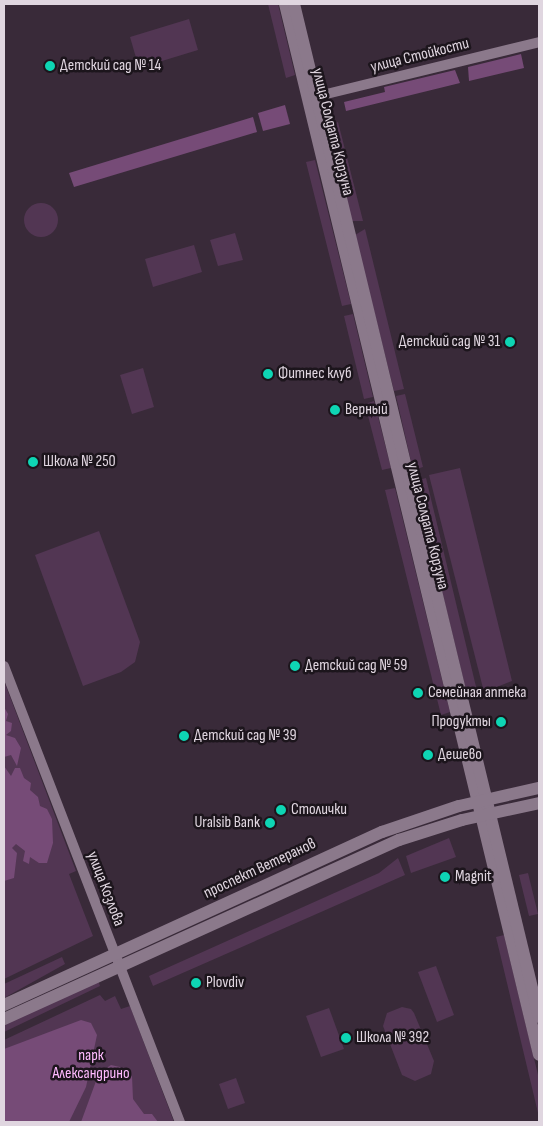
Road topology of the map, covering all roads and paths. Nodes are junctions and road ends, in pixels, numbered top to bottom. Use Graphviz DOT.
graph roads {
  1 [pos="284,4"];
  2 [pos="294,4"];
  3 [pos="539,42"];
  4 [pos="312,98"];
  5 [pos="4,666"];
  6 [pos="539,788"];
  7 [pos="482,800"];
  8 [pos="539,802"];
  9 [pos="485,814"];
  10 [pos="117,960"];
  11 [pos="4,1005"];
  12 [pos="539,1017"];
  13 [pos="4,1019"];
  14 [pos="539,1055"];
  15 [pos="180,1122"];
  1 -- 4 [label="street, улица Солдата Корзуна"];
  2 -- 4 [label="street, улица Солдата Корзуна"];
  3 -- 4 [label="street, улица Стойкости"];
  4 -- 7 [label="street, улица Солдата Корзуна"];
  5 -- 10 [label="street, улица Козлова"];
  6 -- 7 [label="street, проспект Ветеранов"];
  7 -- 9 [label="street, улица Солдата Корзуна"];
  7 -- 10 [label="street, проспект Ветеранов"];
  8 -- 9 [label="street, проспект Ветеранов"];
  9 -- 10 [label="street, проспект Ветеранов"];
  9 -- 12 [label="street, улица Солдата Корзуна"];
  9 -- 14 [label="street, улица Солдата Корзуна"];
  10 -- 11 [label="street, проспект Ветеранов"];
  10 -- 13 [label="street, проспект Ветеранов"];
  10 -- 15 [label="street, улица Козлова"];
}
